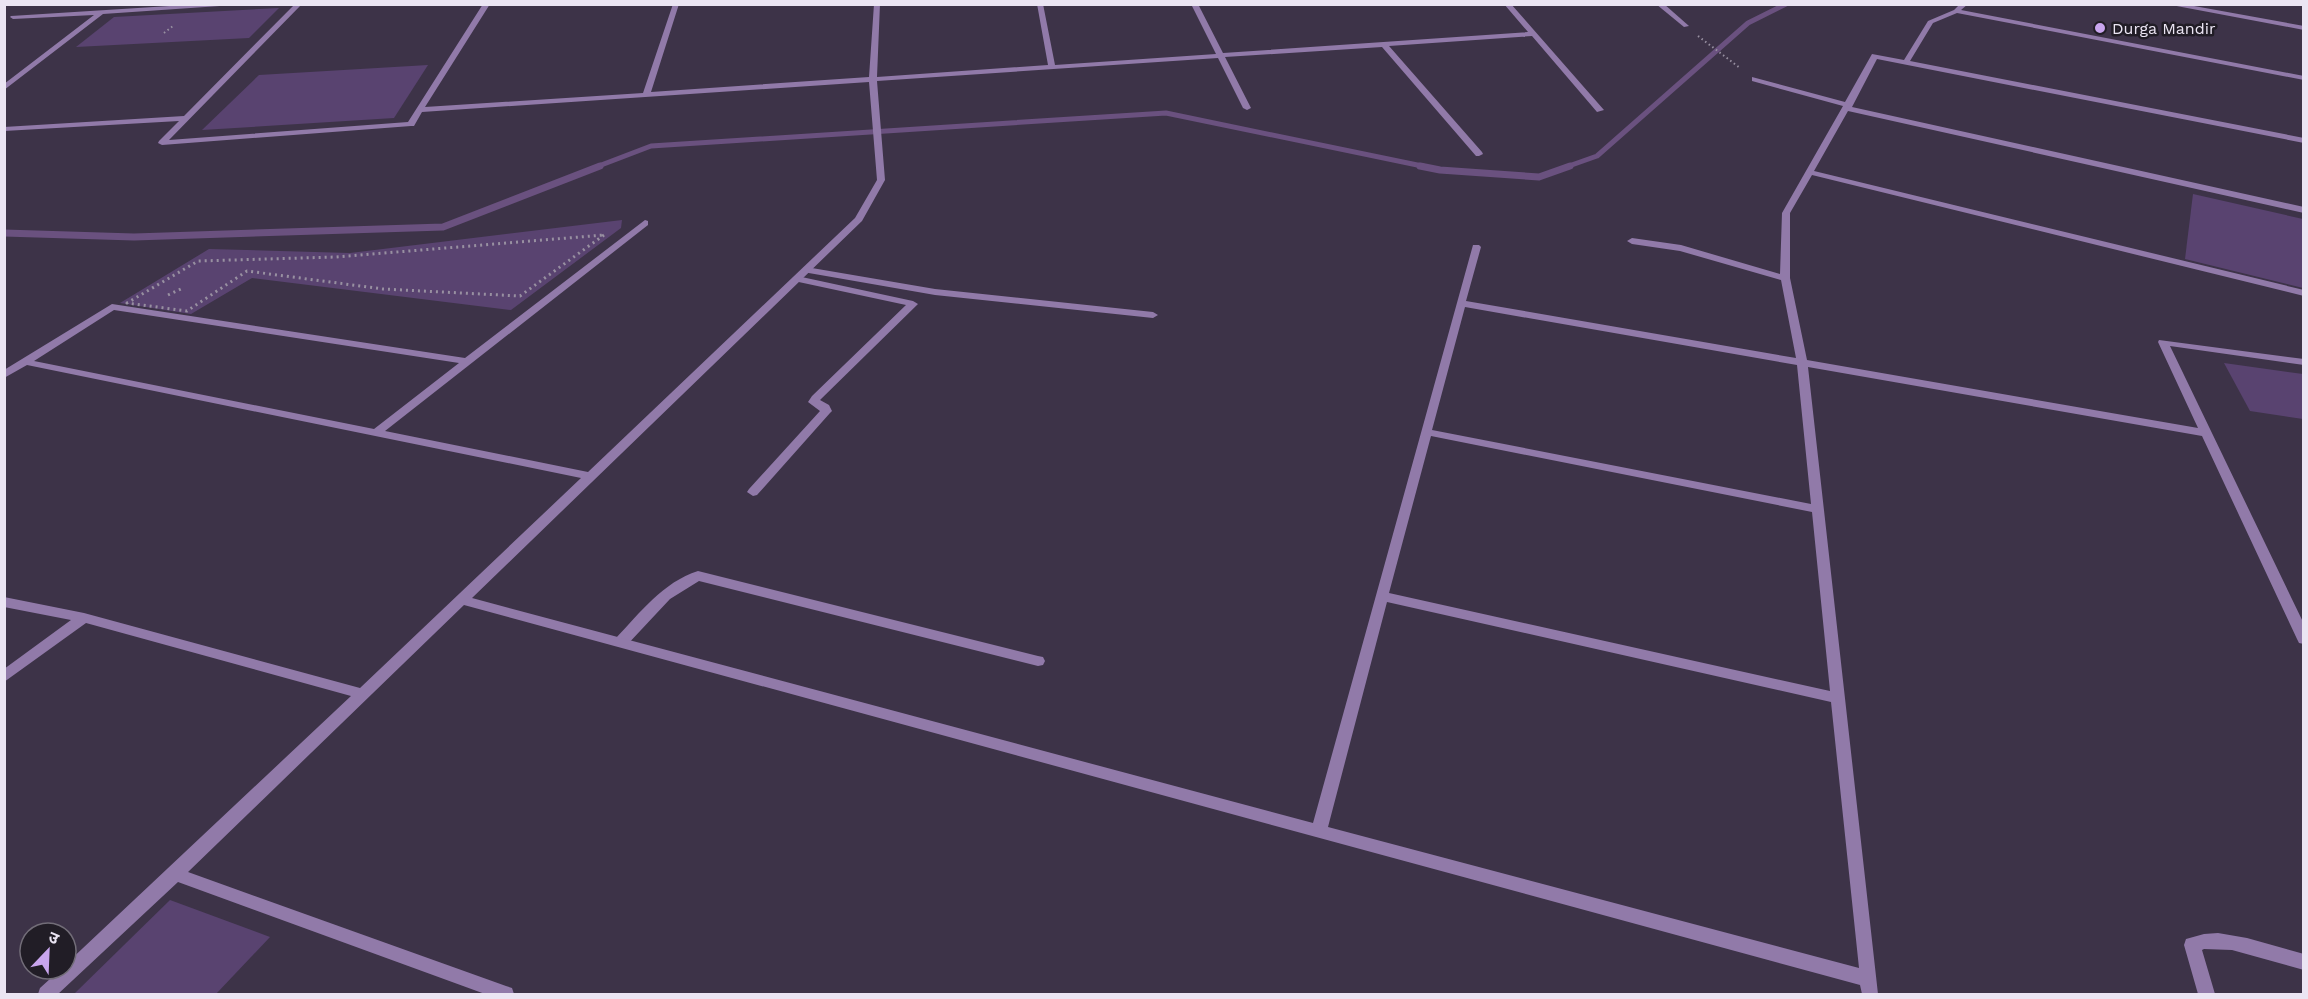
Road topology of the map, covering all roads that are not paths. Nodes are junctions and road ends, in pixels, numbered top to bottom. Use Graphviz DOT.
graph roads {
  1 [pos="246,4"];
  2 [pos="299,4"];
  3 [pos="487,4"];
  4 [pos="676,4"];
  5 [pos="877,4"];
  6 [pos="1040,4"];
  7 [pos="1194,4"];
  8 [pos="1507,4"];
  9 [pos="1659,4"];
  10 [pos="1965,4"];
  11 [pos="2169,4"];
  12 [pos="1956,11"];
  13 [pos="101,12"];
  14 [pos="13,17"];
  15 [pos="1686,26"];
  16 [pos="2304,28"];
  17 [pos="1534,34"];
  18 [pos="1384,45"];
  19 [pos="1220,56"];
  20 [pos="1906,62"];
  21 [pos="1052,68"];
  22 [pos="2304,78"];
  23 [pos="1755,79"];
  24 [pos="873,80"];
  25 [pos="4,88"];
  26 [pos="646,95"];
  27 [pos="1848,106"];
  28 [pos="1246,108"];
  29 [pos="420,110"];
  30 [pos="1600,110"];
  31 [pos="188,118"];
  32 [pos="4,129"];
  33 [pos="2304,141"];
  34 [pos="1479,154"];
  35 [pos="1809,172"];
  36 [pos="2304,210"];
  37 [pos="645,224"];
  38 [pos="1632,242"];
  39 [pos="1476,248"];
  40 [pos="802,274"];
  41 [pos="1785,278"];
  42 [pos="2304,293"];
  43 [pos="1461,303"];
  44 [pos="1153,315"];
  45 [pos="2301,359"];
  46 [pos="468,361"];
  47 [pos="26,362"];
  48 [pos="1802,363"];
  49 [pos="4,375"];
  50 [pos="375,432"];
  51 [pos="1426,432"];
  52 [pos="2206,433"];
  53 [pos="591,476"];
  54 [pos="753,492"];
  55 [pos="1818,509"];
  56 [pos="1382,596"];
  57 [pos="462,600"];
  58 [pos="4,602"];
  59 [pos="84,618"];
  60 [pos="2304,639"];
  61 [pos="621,642"];
  62 [pos="1038,661"];
  63 [pos="4,677"];
  64 [pos="364,694"];
  65 [pos="1838,698"];
  66 [pos="1319,831"];
  67 [pos="175,874"];
  68 [pos="2304,962"];
  69 [pos="1869,987"];
  70 [pos="46,994"];
  71 [pos="506,994"];
  72 [pos="2206,994"];
  1 -- 13 [label="street"];
  2 -- 31 [label="street"];
  3 -- 29 [label="street"];
  4 -- 26 [label="street"];
  5 -- 24 [label="street"];
  6 -- 21 [label="street"];
  7 -- 19 [label="street"];
  8 -- 17 [label="street"];
  9 -- 15 [label="street"];
  10 -- 12 [label="street"];
  11 -- 16 [label="street"];
  12 -- 20 [label="street"];
  12 -- 22 [label="street"];
  13 -- 14 [label="street"];
  13 -- 25 [label="street"];
  17 -- 18 [label="street"];
  17 -- 30 [label="street"];
  18 -- 19 [label="street"];
  18 -- 34 [label="street"];
  19 -- 21 [label="street"];
  19 -- 28 [label="street"];
  20 -- 27 [label="street"];
  20 -- 33 [label="street"];
  21 -- 24 [label="street"];
  23 -- 27 [label="street"];
  24 -- 26 [label="street"];
  24 -- 40 [label="street"];
  26 -- 29 [label="street"];
  27 -- 35 [label="street"];
  27 -- 36 [label="street"];
  29 -- 31 [label="street"];
  31 -- 32 [label="street"];
  35 -- 41 [label="street"];
  35 -- 42 [label="street"];
  37 -- 46 [label="street"];
  38 -- 41 [label="street"];
  39 -- 43 [label="street"];
  40 -- 44 [label="street"];
  40 -- 53 [label="street"];
  40 -- 54 [label="street"];
  41 -- 48 [label="street"];
  43 -- 48 [label="street"];
  43 -- 51 [label="street"];
  45 -- 52 [label="street"];
  46 -- 47 [label="street"];
  46 -- 50 [label="street"];
  47 -- 49 [label="street"];
  47 -- 50 [label="street"];
  48 -- 52 [label="street"];
  48 -- 55 [label="street"];
  50 -- 53 [label="street"];
  51 -- 55 [label="street"];
  51 -- 56 [label="street"];
  52 -- 60 [label="street"];
  53 -- 57 [label="street"];
  55 -- 65 [label="street"];
  56 -- 65 [label="street"];
  56 -- 66 [label="street"];
  57 -- 61 [label="street"];
  57 -- 64 [label="street"];
  58 -- 59 [label="street"];
  59 -- 63 [label="street"];
  59 -- 64 [label="street"];
  61 -- 62 [label="street"];
  61 -- 66 [label="street"];
  64 -- 67 [label="street"];
  65 -- 69 [label="street"];
  66 -- 69 [label="street"];
  67 -- 70 [label="street"];
  67 -- 71 [label="street"];
  68 -- 72 [label="street"];
}
